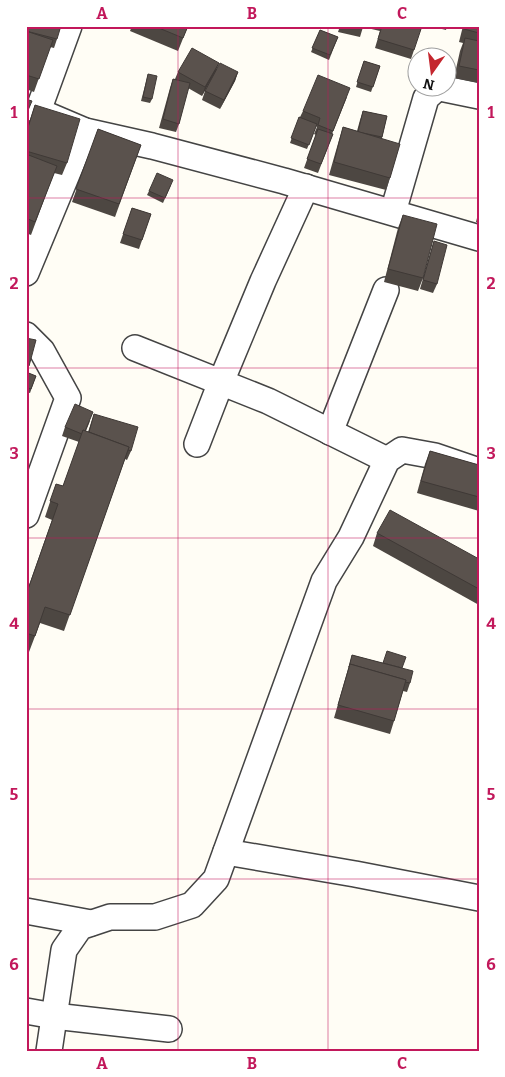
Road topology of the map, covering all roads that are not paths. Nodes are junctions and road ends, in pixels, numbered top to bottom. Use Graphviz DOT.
graph roads {
  1 [pos="69,26"];
  2 [pos="458,92"];
  3 [pos="479,96"];
  4 [pos="426,98"];
  5 [pos="85,130"];
  6 [pos="306,187"];
  7 [pos="393,212"];
  8 [pos="479,238"];
  9 [pos="26,273"];
  10 [pos="386,290"];
  11 [pos="26,336"];
  12 [pos="136,348"];
  13 [pos="221,382"];
  14 [pos="330,432"];
  15 [pos="197,444"];
  16 [pos="387,460"];
  17 [pos="479,471"];
  18 [pos="26,515"];
  19 [pos="226,852"];
  20 [pos="479,898"];
  21 [pos="26,911"];
  22 [pos="91,923"];
  23 [pos="26,1011"];
  24 [pos="54,1016"];
  25 [pos="169,1030"];
  26 [pos="49,1051"];
  1 -- 5 [label="street"];
  2 -- 3 [label="street"];
  4 -- 7 [label="street"];
  5 -- 6 [label="street"];
  5 -- 9 [label="street"];
  6 -- 7 [label="street"];
  6 -- 13 [label="street"];
  7 -- 8 [label="street"];
  10 -- 14 [label="street"];
  11 -- 18 [label="street"];
  12 -- 13 [label="street"];
  13 -- 14 [label="street"];
  13 -- 15 [label="street"];
  14 -- 16 [label="street"];
  16 -- 17 [label="street"];
  16 -- 19 [label="street"];
  19 -- 20 [label="street"];
  19 -- 22 [label="street"];
  21 -- 22 [label="street"];
  22 -- 24 [label="street"];
  23 -- 24 [label="street"];
  24 -- 25 [label="street"];
  24 -- 26 [label="street"];
}
